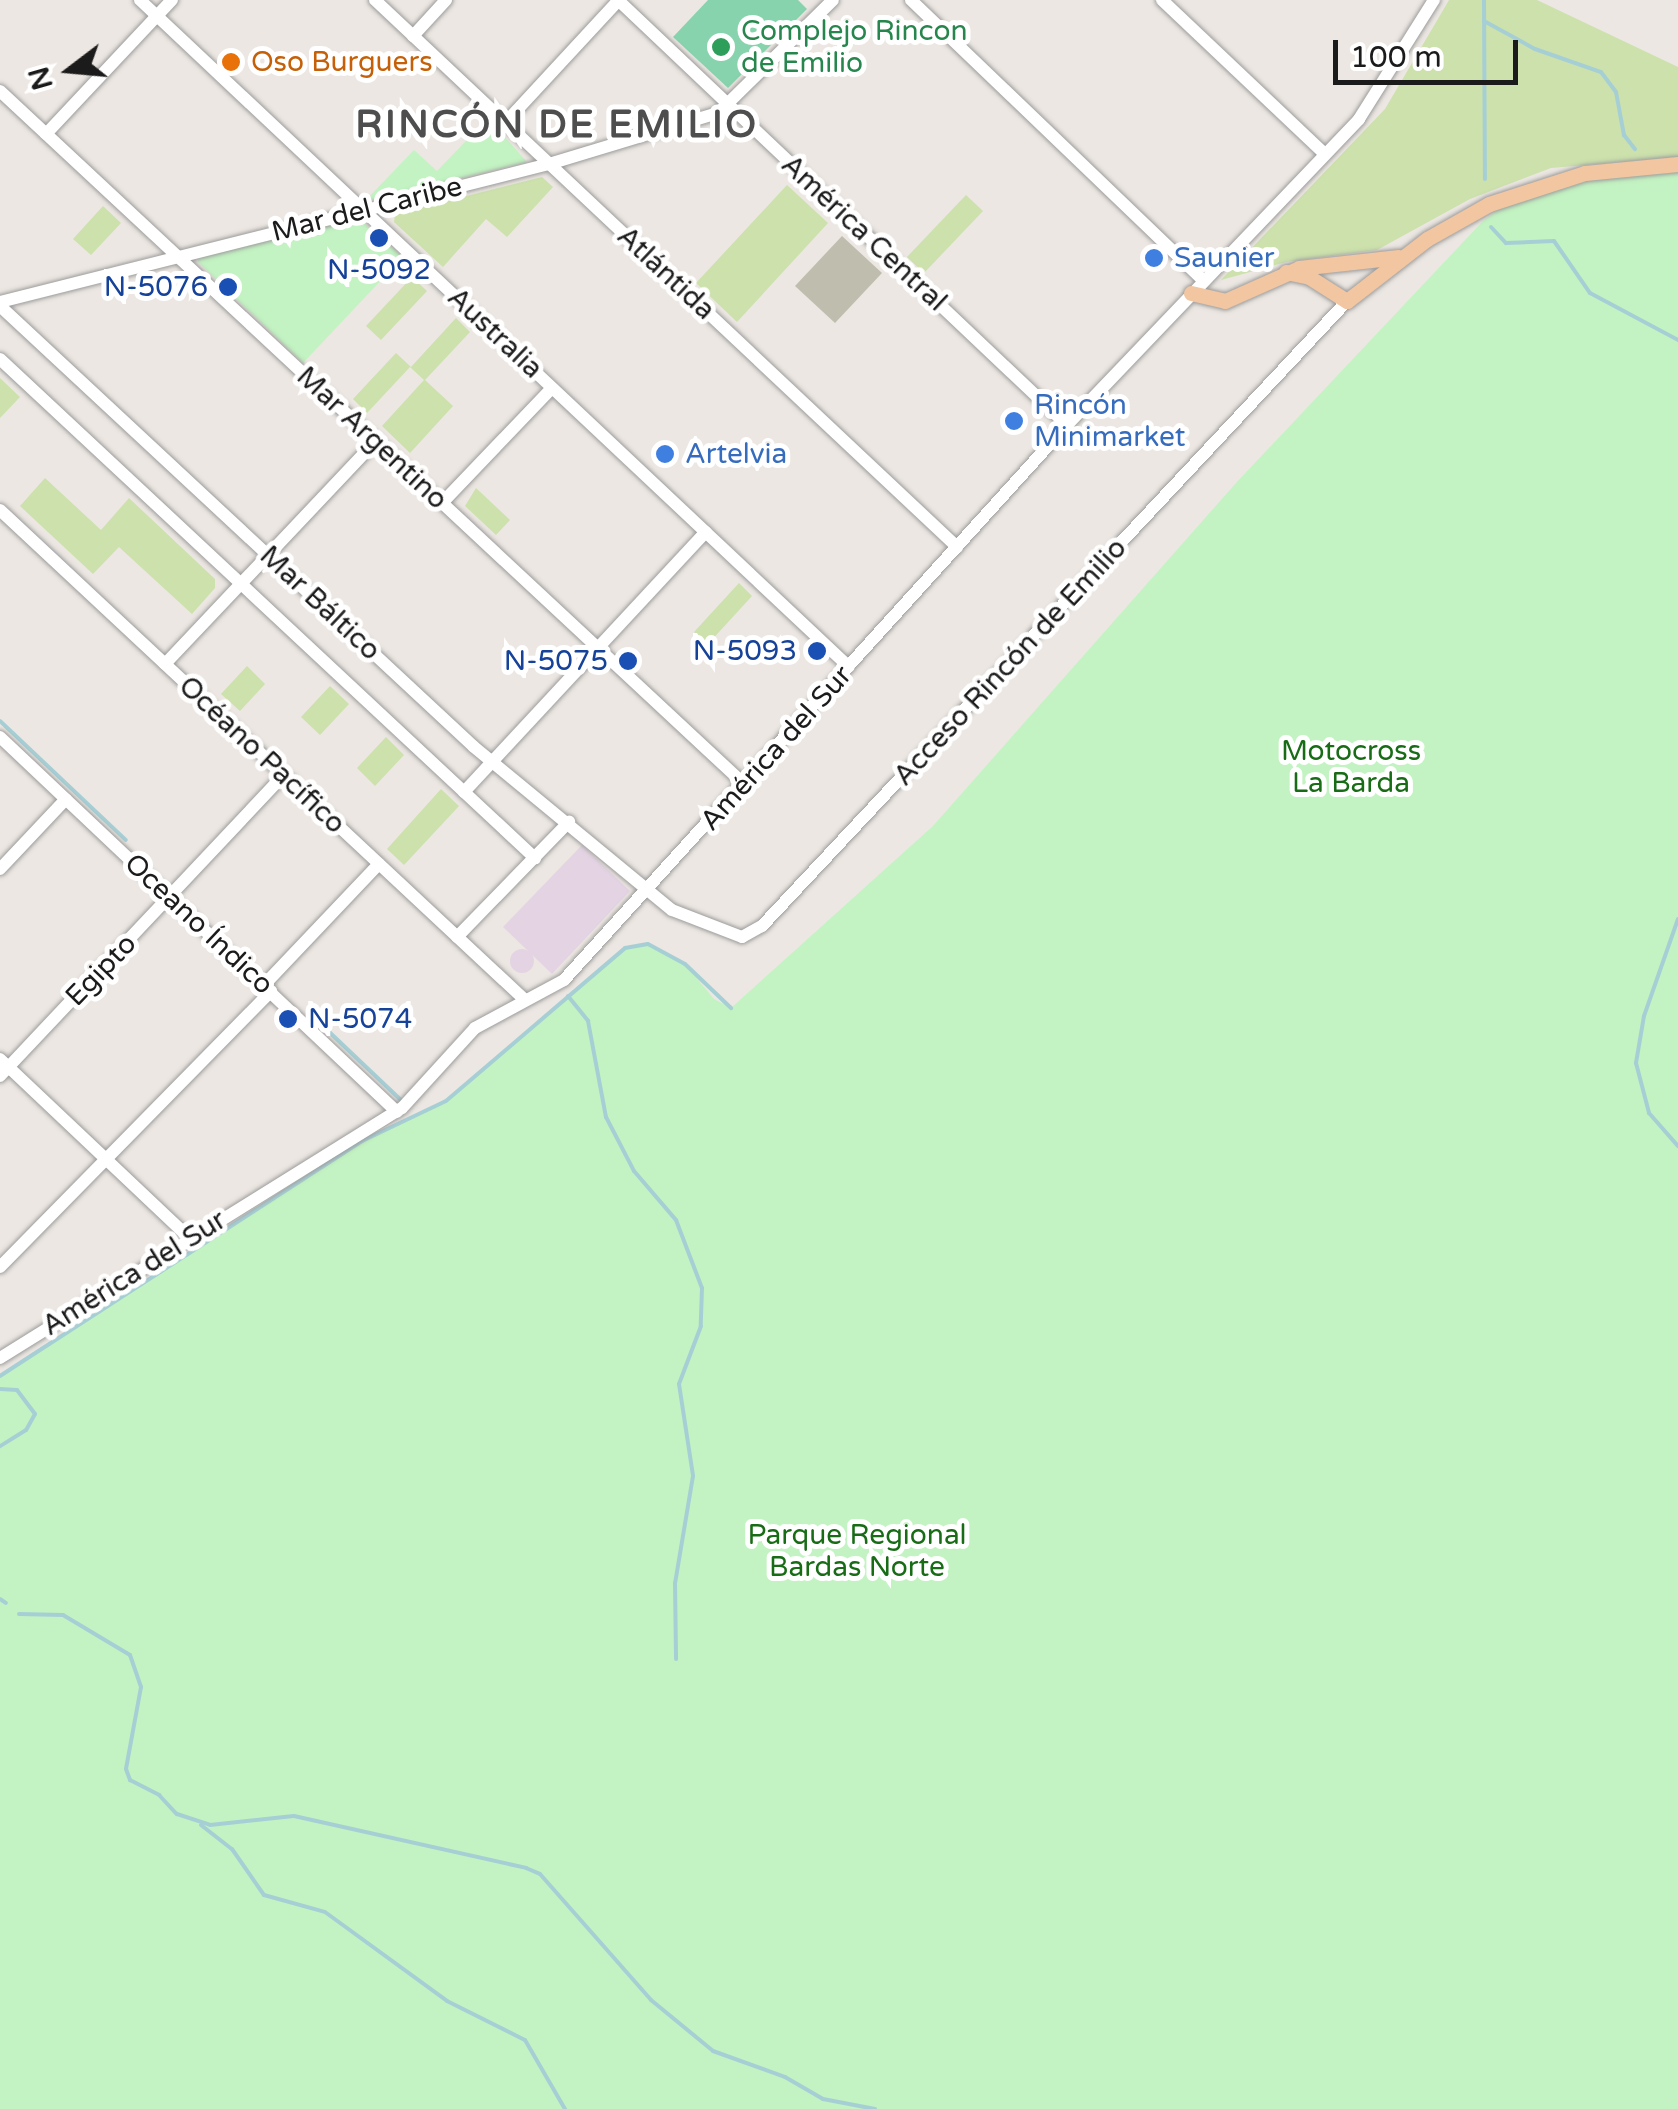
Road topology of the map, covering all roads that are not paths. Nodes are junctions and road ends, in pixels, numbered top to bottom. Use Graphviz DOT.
graph roads {
  1 [pos="140,0"];
  2 [pos="172,0"];
  3 [pos="375,0"];
  4 [pos="446,0"];
  5 [pos="618,0"];
  6 [pos="833,0"];
  7 [pos="910,0"];
  8 [pos="1162,0"];
  9 [pos="1434,0"];
  10 [pos="157,16"];
  11 [pos="413,36"];
  12 [pos="0,92"];
  13 [pos="730,107"];
  14 [pos="505,122"];
  15 [pos="46,134"];
  16 [pos="1325,154"];
  17 [pos="549,164"];
  18 [pos="1678,164"];
  19 [pos="364,210"];
  20 [pos="1407,254"];
  21 [pos="176,256"];
  22 [pos="1286,272"];
  23 [pos="1202,280"];
  24 [pos="1191,293"];
  25 [pos="1347,301"];
  26 [pos="0,304"];
  27 [pos="0,359"];
  28 [pos="552,388"];
  29 [pos="1068,425"];
  30 [pos="376,441"];
  31 [pos="442,503"];
  32 [pos="0,510"];
  33 [pos="706,532"];
  34 [pos="958,547"];
  35 [pos="268,555"];
  36 [pos="241,584"];
  37 [pos="598,648"];
  38 [pos="165,664"];
  39 [pos="849,667"];
  40 [pos="0,737"];
  41 [pos="493,761"];
  42 [pos="284,775"];
  43 [pos="744,784"];
  44 [pos="464,792"];
  45 [pos="66,799"];
  46 [pos="569,822"];
  47 [pos="535,858"];
  48 [pos="378,864"];
  49 [pos="0,868"];
  50 [pos="648,890"];
  51 [pos="171,898"];
  52 [pos="458,937"];
  53 [pos="268,988"];
  54 [pos="525,1000"];
  55 [pos="3,1068"];
  56 [pos="396,1112"];
  57 [pos="106,1159"];
  58 [pos="188,1237"];
  59 [pos="0,1267"];
  60 [pos="0,1357"];
  1 -- 10 [label="street, Australia"];
  2 -- 10 [label="street"];
  3 -- 11 [label="street, Atlántida"];
  4 -- 11 [label="street"];
  5 -- 13 [label="street, América Central"];
  5 -- 14 [label="street"];
  6 -- 13 [label="street"];
  7 -- 23 [label="street"];
  8 -- 16 [label="street"];
  9 -- 16 [label="street, América del Sur"];
  10 -- 15 [label="street"];
  10 -- 19 [label="street, Australia"];
  11 -- 14 [label="street, Atlántida"];
  12 -- 15 [label="street, Mar Argentino"];
  13 -- 17 [label="street, Mar del Caribe"];
  13 -- 29 [label="street, América Central"];
  14 -- 17 [label="street, Atlántida"];
  15 -- 21 [label="street, Mar Argentino"];
  16 -- 23 [label="street, América del Sur"];
  17 -- 19 [label="street, Mar del Caribe"];
  17 -- 34 [label="street, Atlántida"];
  18 -- 20 [label="main road, Acceso Rincón de Emilio"];
  19 -- 21 [label="street, Mar del Caribe"];
  19 -- 28 [label="street, Australia"];
  20 -- 22 [label="main road, Acceso Rincón de Emilio"];
  20 -- 25 [label="main road, Acceso Rincón de Emilio"];
  21 -- 26 [label="street, Mar del Caribe"];
  21 -- 30 [label="street, Mar Argentino"];
  22 -- 24 [label="main road, Acceso Rincón de Emilio"];
  22 -- 25 [label="main road"];
  23 -- 24 [label="street, América del Sur"];
  24 -- 29 [label="street, América del Sur"];
  25 -- 50 [label="street, Acceso Rincón de Emilio"];
  26 -- 35 [label="street, Mar Báltico"];
  27 -- 36 [label="street, Mar Báltico"];
  28 -- 31 [label="street"];
  28 -- 33 [label="street, Australia"];
  29 -- 34 [label="street, América del Sur"];
  30 -- 31 [label="street, Mar Argentino"];
  30 -- 35 [label="street"];
  31 -- 37 [label="street, Mar Argentino"];
  32 -- 38 [label="street, Océano Pacífico"];
  33 -- 37 [label="street"];
  33 -- 39 [label="street, Australia"];
  34 -- 39 [label="street, América del Sur"];
  35 -- 36 [label="street"];
  35 -- 41 [label="street, Mar Báltico"];
  36 -- 38 [label="street"];
  36 -- 44 [label="street, Mar Báltico"];
  37 -- 41 [label="street"];
  37 -- 43 [label="street, Mar Argentino"];
  38 -- 42 [label="street, Océano Pacífico"];
  39 -- 43 [label="street, América del Sur"];
  40 -- 45 [label="street, Oceano Índico"];
  41 -- 44 [label="street"];
  41 -- 46 [label="street, Mar Báltico"];
  42 -- 48 [label="street, Océano Pacífico"];
  42 -- 51 [label="street, Egipto"];
  43 -- 50 [label="street, América del Sur"];
  44 -- 47 [label="street, Mar Báltico"];
  45 -- 49 [label="street"];
  45 -- 51 [label="street, Oceano Índico"];
  46 -- 47 [label="street"];
  46 -- 50 [label="street, Mar Báltico"];
  47 -- 52 [label="street"];
  48 -- 52 [label="street, Océano Pacífico"];
  48 -- 53 [label="street"];
  50 -- 54 [label="street, América del Sur"];
  51 -- 53 [label="street, Oceano Índico"];
  51 -- 55 [label="street, Egipto"];
  52 -- 54 [label="street, Océano Pacífico"];
  53 -- 56 [label="street, Oceano Índico"];
  53 -- 57 [label="street"];
  54 -- 56 [label="street, América del Sur"];
  55 -- 57 [label="street"];
  56 -- 58 [label="street, América del Sur"];
  57 -- 58 [label="street"];
  57 -- 59 [label="street"];
  58 -- 60 [label="street, América del Sur"];
}
